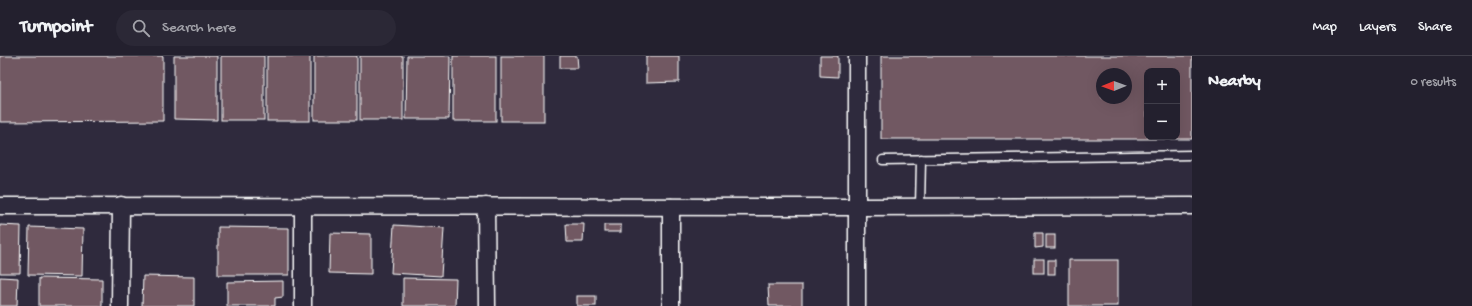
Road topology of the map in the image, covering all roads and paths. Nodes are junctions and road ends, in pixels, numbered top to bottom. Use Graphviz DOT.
graph roads {
  1 [pos="857,56"];
  2 [pos="1192,155"];
  3 [pos="921,159"];
  4 [pos="883,160"];
  5 [pos="0,206"];
  6 [pos="121,206"];
  7 [pos="304,206"];
  8 [pos="486,206"];
  9 [pos="1192,206"];
  10 [pos="671,207"];
  11 [pos="920,207"];
  12 [pos="857,208"];
  13 [pos="120,306"];
  14 [pos="303,306"];
  15 [pos="487,306"];
  16 [pos="671,306"];
  17 [pos="857,306"];
  1 -- 12 [label="street"];
  2 -- 3 [label="lane"];
  3 -- 4 [label="lane"];
  3 -- 11 [label="lane"];
  5 -- 6 [label="street"];
  6 -- 7 [label="street"];
  6 -- 13 [label="street"];
  7 -- 8 [label="street"];
  7 -- 14 [label="street"];
  8 -- 10 [label="street"];
  8 -- 15 [label="street"];
  9 -- 11 [label="street"];
  10 -- 12 [label="street"];
  10 -- 16 [label="street"];
  11 -- 12 [label="street"];
  12 -- 17 [label="street"];
}
